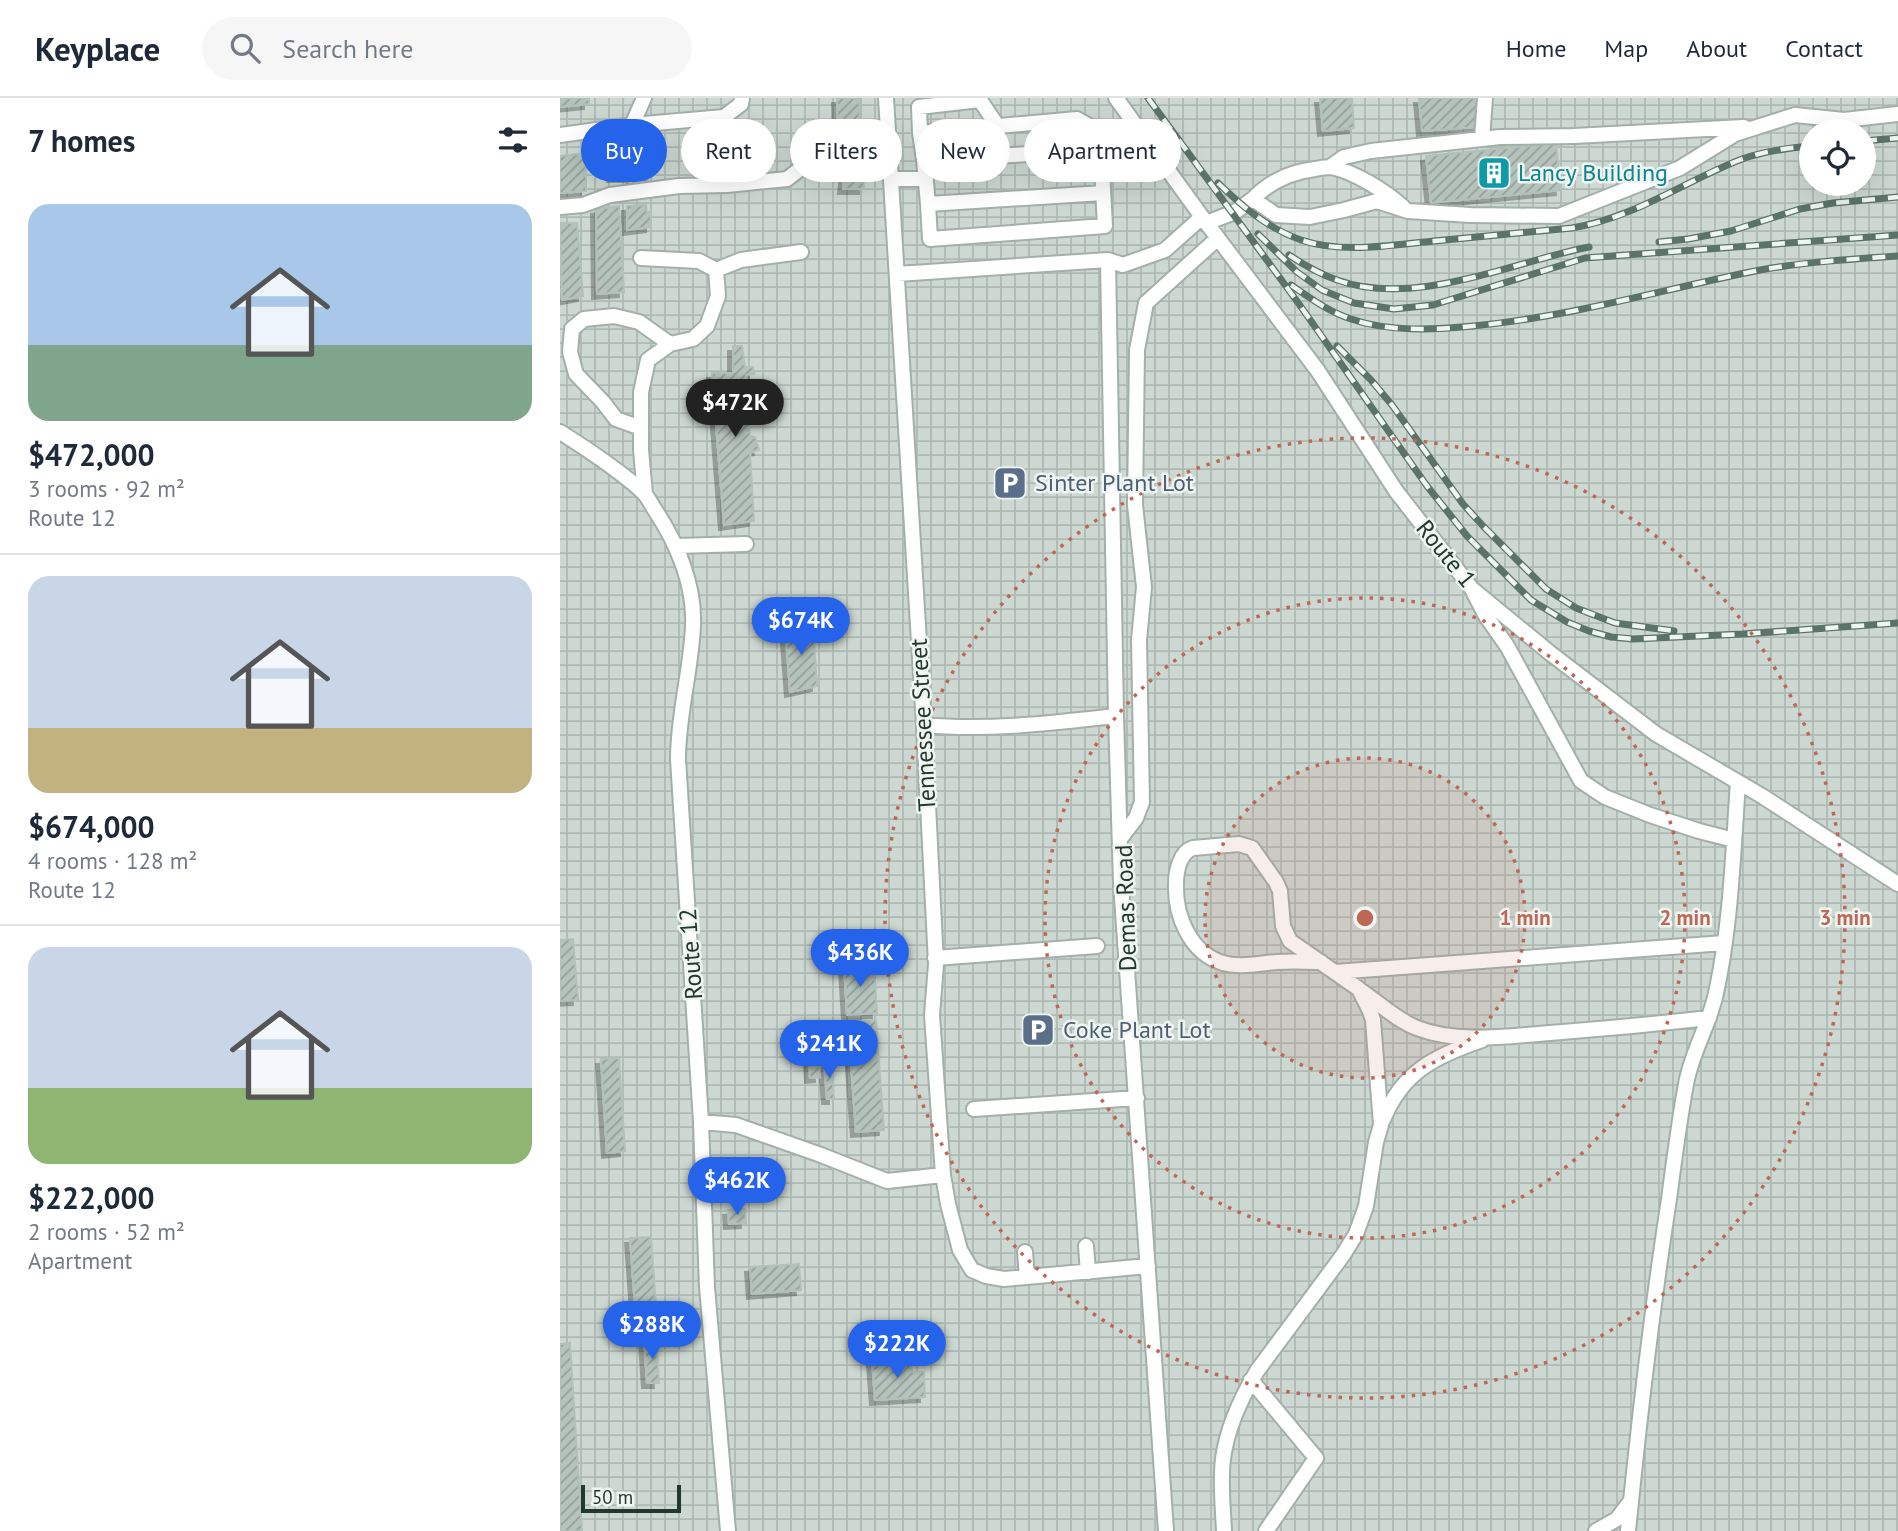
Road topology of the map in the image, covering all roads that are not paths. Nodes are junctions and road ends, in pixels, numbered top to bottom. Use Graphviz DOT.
graph roads {
  1 [pos="644,98"];
  2 [pos="742,98"];
  3 [pos="886,98"];
  4 [pos="1116,98"];
  5 [pos="1485,98"];
  6 [pos="1898,114"];
  7 [pos="635,119"];
  8 [pos="888,119"];
  9 [pos="919,119"];
  10 [pos="993,119"];
  11 [pos="667,122"];
  12 [pos="1760,126"];
  13 [pos="581,132"];
  14 [pos="560,135"];
  15 [pos="1482,139"];
  16 [pos="1330,167"];
  17 [pos="790,176"];
  18 [pos="892,182"];
  19 [pos="926,182"];
  20 [pos="1102,182"];
  21 [pos="1103,193"];
  22 [pos="1253,199"];
  23 [pos="928,204"];
  24 [pos="560,207"];
  25 [pos="1408,211"];
  26 [pos="1204,220"];
  27 [pos="1217,238"];
  28 [pos="801,252"];
  29 [pos="641,258"];
  30 [pos="1108,260"];
  31 [pos="716,270"];
  32 [pos="897,274"];
  33 [pos="670,344"];
  34 [pos="566,363"];
  35 [pos="641,428"];
  36 [pos="560,432"];
  37 [pos="645,494"];
  38 [pos="746,544"];
  39 [pos="675,546"];
  40 [pos="1472,589"];
  41 [pos="1116,716"];
  42 [pos="924,725"];
  43 [pos="1738,782"];
  44 [pos="1120,839"];
  45 [pos="1734,840"];
  46 [pos="1898,884"];
  47 [pos="1724,943"];
  48 [pos="1097,946"];
  49 [pos="935,958"];
  50 [pos="1321,962"];
  51 [pos="1335,972"];
  52 [pos="1359,989"];
  53 [pos="1709,1018"];
  54 [pos="1489,1037"];
  55 [pos="1137,1098"];
  56 [pos="974,1109"];
  57 [pos="701,1122"];
  58 [pos="1381,1125"];
  59 [pos="943,1175"];
  60 [pos="1086,1246"];
  61 [pos="1026,1252"];
  62 [pos="1148,1266"];
  63 [pos="1088,1272"];
  64 [pos="1027,1277"];
  65 [pos="1251,1380"];
  66 [pos="1631,1501"];
  67 [pos="727,1531"];
  68 [pos="1166,1531"];
  69 [pos="1224,1531"];
  70 [pos="1266,1531"];
  71 [pos="1597,1531"];
  72 [pos="1628,1531"];
  1 -- 7 [label="street"];
  2 -- 11 [label="street"];
  3 -- 8 [label="street, Tennessee Street"];
  4 -- 26 [label="street, Route 1"];
  5 -- 15 [label="street"];
  6 -- 12 [label="street"];
  9 -- 10 [label="street"];
  12 -- 15 [label="street"];
  12 -- 25 [label="street"];
  13 -- 14 [label="street"];
  15 -- 16 [label="street"];
  16 -- 22 [label="street"];
  16 -- 25 [label="street"];
  17 -- 24 [label="street"];
  18 -- 32 [label="street, Tennessee Street"];
  19 -- 23 [label="street"];
  20 -- 21 [label="street"];
  21 -- 23 [label="street"];
  21 -- 23 [label="street"];
  22 -- 25 [label="street"];
  22 -- 26 [label="street"];
  26 -- 27 [label="street, Route 1"];
  26 -- 30 [label="street"];
  27 -- 40 [label="street, Route 1"];
  27 -- 44 [label="street, Demas Road"];
  28 -- 31 [label="street"];
  29 -- 31 [label="street"];
  30 -- 32 [label="street"];
  30 -- 41 [label="street"];
  31 -- 33 [label="street"];
  32 -- 42 [label="street, Tennessee Street"];
  33 -- 34 [label="street"];
  33 -- 35 [label="street"];
  34 -- 35 [label="street"];
  35 -- 37 [label="street"];
  36 -- 37 [label="street, Route 12"];
  37 -- 39 [label="street, Route 12"];
  38 -- 39 [label="street"];
  39 -- 57 [label="street, Route 12"];
  40 -- 43 [label="street, Route 1"];
  40 -- 45 [label="street"];
  41 -- 42 [label="street"];
  41 -- 44 [label="street"];
  42 -- 49 [label="street, Tennessee Street"];
  43 -- 45 [label="street"];
  43 -- 46 [label="street, Route 1"];
  44 -- 55 [label="street, Demas Road"];
  45 -- 47 [label="street"];
  47 -- 51 [label="street"];
  47 -- 53 [label="street"];
  48 -- 49 [label="street"];
  49 -- 59 [label="street, Tennessee Street"];
  50 -- 50 [label="street"];
  50 -- 51 [label="street"];
  51 -- 52 [label="street"];
  52 -- 54 [label="street"];
  52 -- 58 [label="street"];
  53 -- 54 [label="street"];
  53 -- 66 [label="street"];
  54 -- 58 [label="street"];
  55 -- 56 [label="street"];
  55 -- 62 [label="street, Demas Road"];
  57 -- 59 [label="street"];
  57 -- 67 [label="street, Route 12"];
  58 -- 65 [label="street"];
  59 -- 64 [label="street, Tennessee Street"];
  60 -- 63 [label="street"];
  61 -- 64 [label="street"];
  62 -- 63 [label="street"];
  62 -- 68 [label="street, Demas Road"];
  63 -- 64 [label="street"];
  65 -- 69 [label="street"];
  65 -- 70 [label="street"];
  66 -- 71 [label="street"];
  66 -- 72 [label="street"];
}
